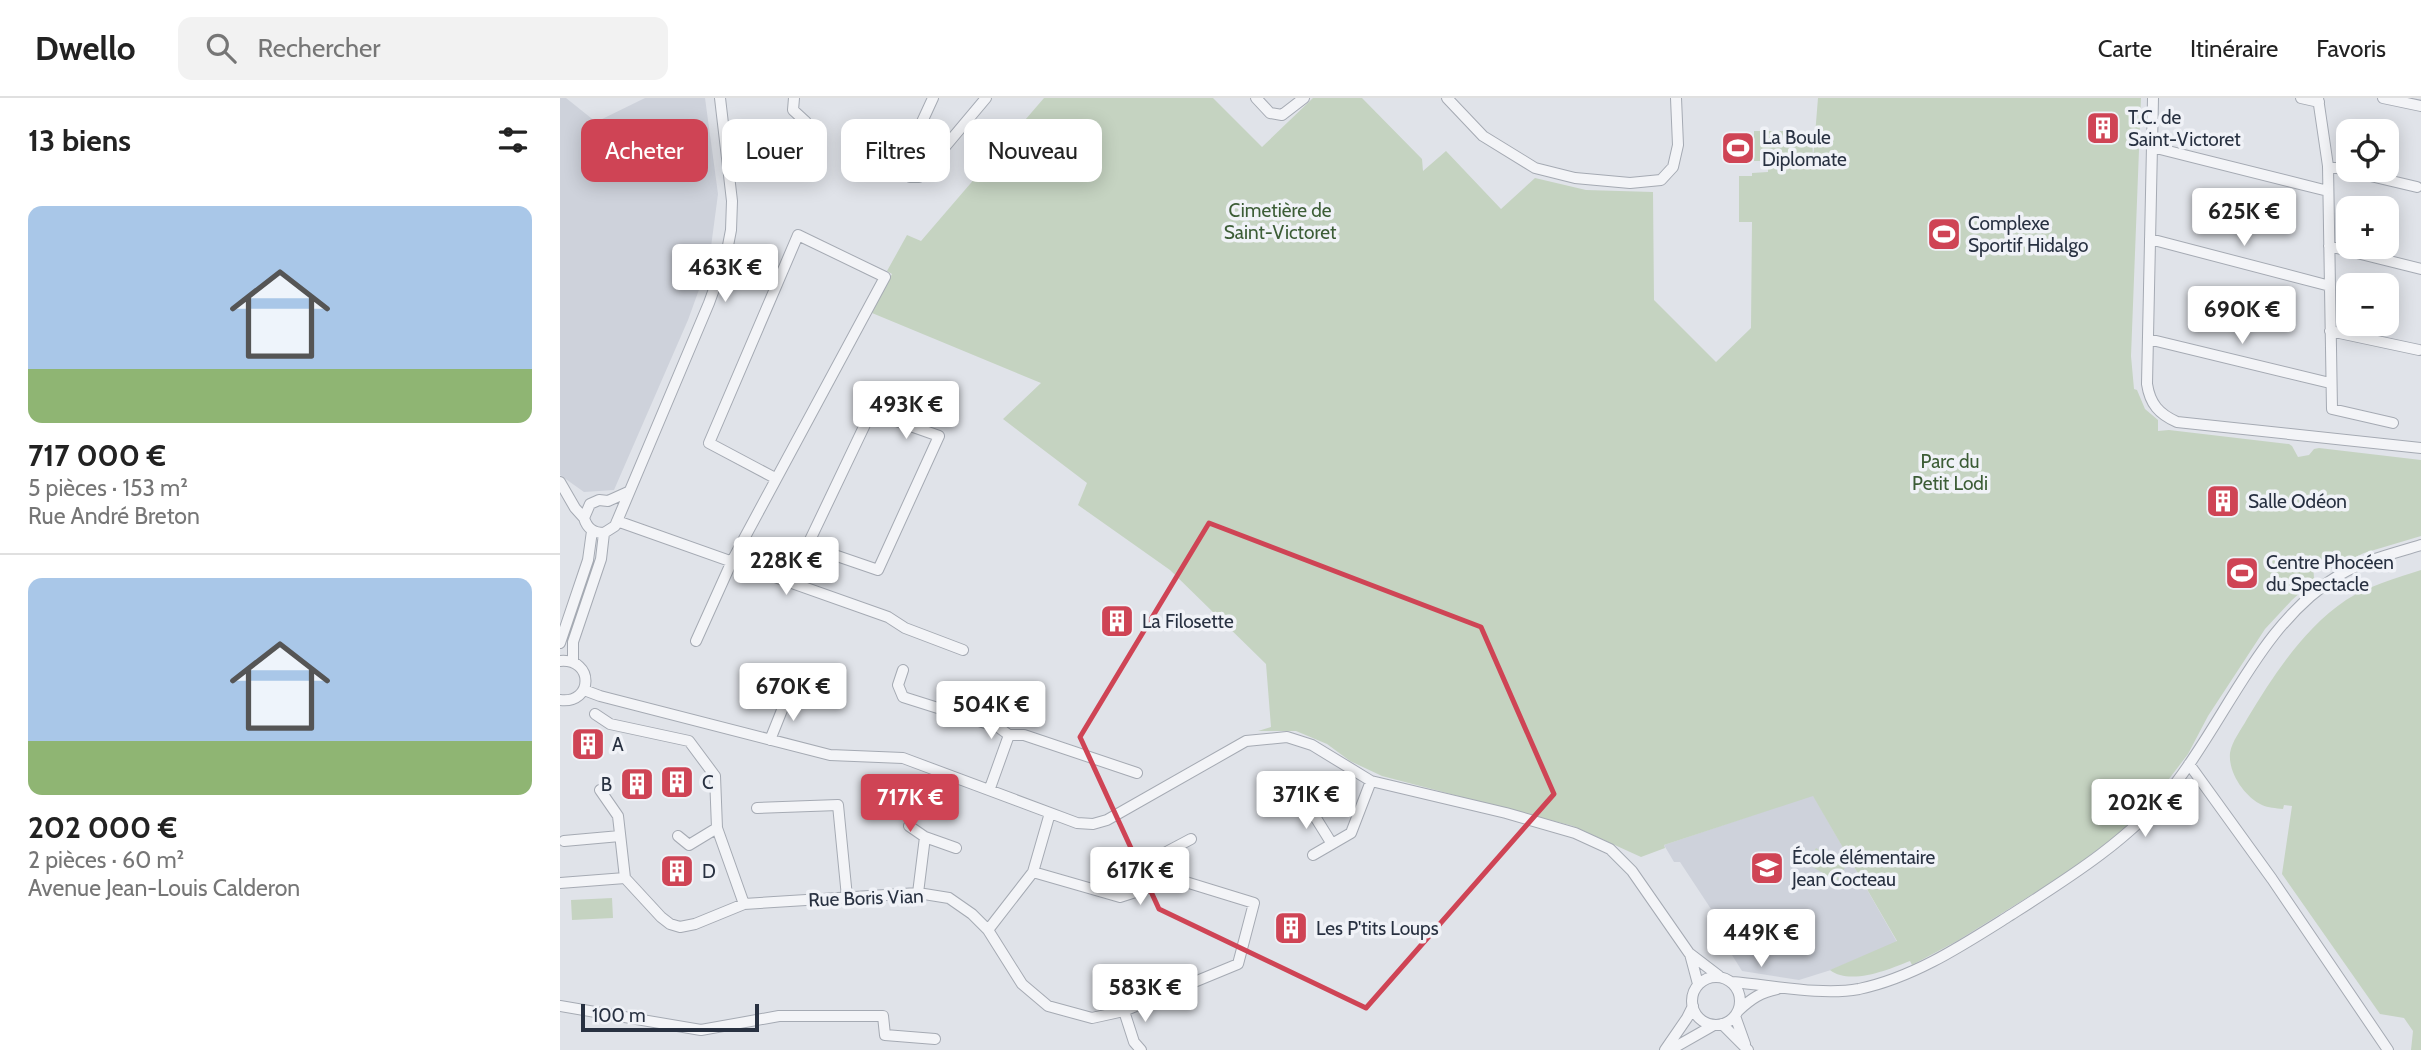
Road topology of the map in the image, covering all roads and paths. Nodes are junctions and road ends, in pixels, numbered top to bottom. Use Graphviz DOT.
graph roads {
  1 [pos="720,98"];
  2 [pos="794,98"];
  3 [pos="933,98"];
  4 [pos="986,98"];
  5 [pos="1256,98"];
  6 [pos="1304,98"];
  7 [pos="1447,98"];
  8 [pos="1676,98"];
  9 [pos="2153,98"];
  10 [pos="2301,98"];
  11 [pos="2383,98"];
  12 [pos="2318,100"];
  13 [pos="2421,106"];
  14 [pos="803,119"];
  15 [pos="2152,147"];
  16 [pos="2328,166"];
  17 [pos="2417,187"];
  18 [pos="2328,191"];
  19 [pos="2150,239"];
  20 [pos="2329,246"];
  21 [pos="2421,269"];
  22 [pos="2330,286"];
  23 [pos="2330,331"];
  24 [pos="2148,339"];
  25 [pos="2419,349"];
  26 [pos="2330,383"];
  27 [pos="2393,423"];
  28 [pos="2421,448"];
  29 [pos="775,478"];
  30 [pos="563,487"];
  31 [pos="628,492"];
  32 [pos="608,501"];
  33 [pos="590,504"];
  34 [pos="584,518"];
  35 [pos="618,519"];
  36 [pos="592,531"];
  37 [pos="604,533"];
  38 [pos="2421,545"];
  39 [pos="808,546"];
  40 [pos="732,561"];
  41 [pos="790,582"];
  42 [pos="696,641"];
  43 [pos="560,643"];
  44 [pos="963,650"];
  45 [pos="560,661"];
  46 [pos="573,662"];
  47 [pos="902,670"];
  48 [pos="584,690"];
  49 [pos="788,695"];
  50 [pos="560,701"];
  51 [pos="595,714"];
  52 [pos="1009,736"];
  53 [pos="771,740"];
  54 [pos="2189,764"];
  55 [pos="1137,773"];
  56 [pos="1371,781"];
  57 [pos="990,788"];
  58 [pos="600,790"];
  59 [pos="1289,806"];
  60 [pos="757,808"];
  61 [pos="1051,813"];
  62 [pos="909,826"];
  63 [pos="717,828"];
  64 [pos="620,836"];
  65 [pos="678,836"];
  66 [pos="925,837"];
  67 [pos="1191,839"];
  68 [pos="564,841"];
  69 [pos="1332,844"];
  70 [pos="956,848"];
  71 [pos="1313,855"];
  72 [pos="1034,872"];
  73 [pos="625,878"];
  74 [pos="560,883"];
  75 [pos="1136,892"];
  76 [pos="918,893"];
  77 [pos="847,897"];
  78 [pos="744,904"];
  79 [pos="988,930"];
  80 [pos="1689,953"];
  81 [pos="1719,976"];
  82 [pos="1732,982"];
  83 [pos="1698,984"];
  84 [pos="1788,987"];
  85 [pos="560,1006"];
  86 [pos="1693,1006"];
  87 [pos="1124,1012"];
  88 [pos="1737,1013"];
  89 [pos="1718,1024"];
  90 [pos="935,1039"];
  91 [pos="1138,1046"];
  92 [pos="1747,1049"];
  93 [pos="1124,1050"];
  94 [pos="1668,1050"];
  95 [pos="2388,1050"];
  1 -- 31 [label="street"];
  2 -- 14 [label="street"];
  3 -- 4 [label="street"];
  5 -- 6 [label="street"];
  7 -- 8 [label="street"];
  9 -- 15 [label="street"];
  10 -- 12 [label="street"];
  11 -- 13 [label="street"];
  12 -- 16 [label="street"];
  15 -- 18 [label="street"];
  15 -- 19 [label="street"];
  16 -- 17 [label="street"];
  16 -- 18 [label="street"];
  18 -- 20 [label="street"];
  19 -- 22 [label="street"];
  19 -- 24 [label="street"];
  20 -- 21 [label="street"];
  20 -- 22 [label="street"];
  22 -- 23 [label="street"];
  23 -- 25 [label="street"];
  23 -- 26 [label="street"];
  24 -- 26 [label="street"];
  24 -- 28 [label="street"];
  26 -- 27 [label="street"];
  29 -- 29 [label="street"];
  29 -- 40 [label="street"];
  30 -- 33 [label="street"];
  30 -- 34 [label="street"];
  31 -- 32 [label="street"];
  31 -- 35 [label="street"];
  32 -- 33 [label="street"];
  32 -- 35 [label="street"];
  33 -- 34 [label="street"];
  34 -- 36 [label="street"];
  35 -- 37 [label="street"];
  35 -- 40 [label="street"];
  36 -- 37 [label="street"];
  36 -- 43 [label="street"];
  37 -- 46 [label="street"];
  38 -- 54 [label="street"];
  39 -- 39 [label="street"];
  39 -- 41 [label="street"];
  40 -- 41 [label="street"];
  40 -- 42 [label="street"];
  41 -- 44 [label="street"];
  45 -- 46 [label="street"];
  46 -- 48 [label="street"];
  47 -- 52 [label="street"];
  48 -- 50 [label="street"];
  48 -- 53 [label="street"];
  49 -- 53 [label="street"];
  51 -- 63 [label="street"];
  52 -- 55 [label="street"];
  52 -- 57 [label="street"];
  53 -- 57 [label="street"];
  54 -- 84 [label="street"];
  54 -- 95 [label="street"];
  56 -- 61 [label="street"];
  56 -- 69 [label="street"];
  56 -- 80 [label="street"];
  57 -- 61 [label="street"];
  58 -- 64 [label="street"];
  59 -- 69 [label="street"];
  60 -- 77 [label="street"];
  61 -- 72 [label="street"];
  62 -- 66 [label="street"];
  63 -- 65 [label="street"];
  63 -- 78 [label="street"];
  64 -- 68 [label="street"];
  64 -- 73 [label="street"];
  66 -- 70 [label="street"];
  66 -- 76 [label="street"];
  67 -- 75 [label="street"];
  69 -- 71 [label="street"];
  72 -- 75 [label="street"];
  72 -- 79 [label="street"];
  73 -- 74 [label="street"];
  73 -- 78 [label="street, Rue Boris Vian"];
  75 -- 87 [label="street, Rue Boris Vian"];
  76 -- 77 [label="street, Rue Boris Vian"];
  76 -- 79 [label="street, Rue Boris Vian"];
  77 -- 78 [label="street, Rue Boris Vian"];
  79 -- 87 [label="street, Rue Boris Vian"];
  80 -- 81 [label="street"];
  80 -- 83 [label="street"];
  81 -- 82 [label="street"];
  81 -- 83 [label="street"];
  82 -- 84 [label="street"];
  82 -- 88 [label="street"];
  83 -- 86 [label="street"];
  84 -- 88 [label="street"];
  85 -- 90 [label="street"];
  86 -- 89 [label="street"];
  86 -- 94 [label="street"];
  87 -- 91 [label="street"];
  88 -- 89 [label="street"];
  88 -- 92 [label="street"];
  89 -- 92 [label="street"];
  89 -- 94 [label="street"];
  91 -- 93 [label="street"];
}
